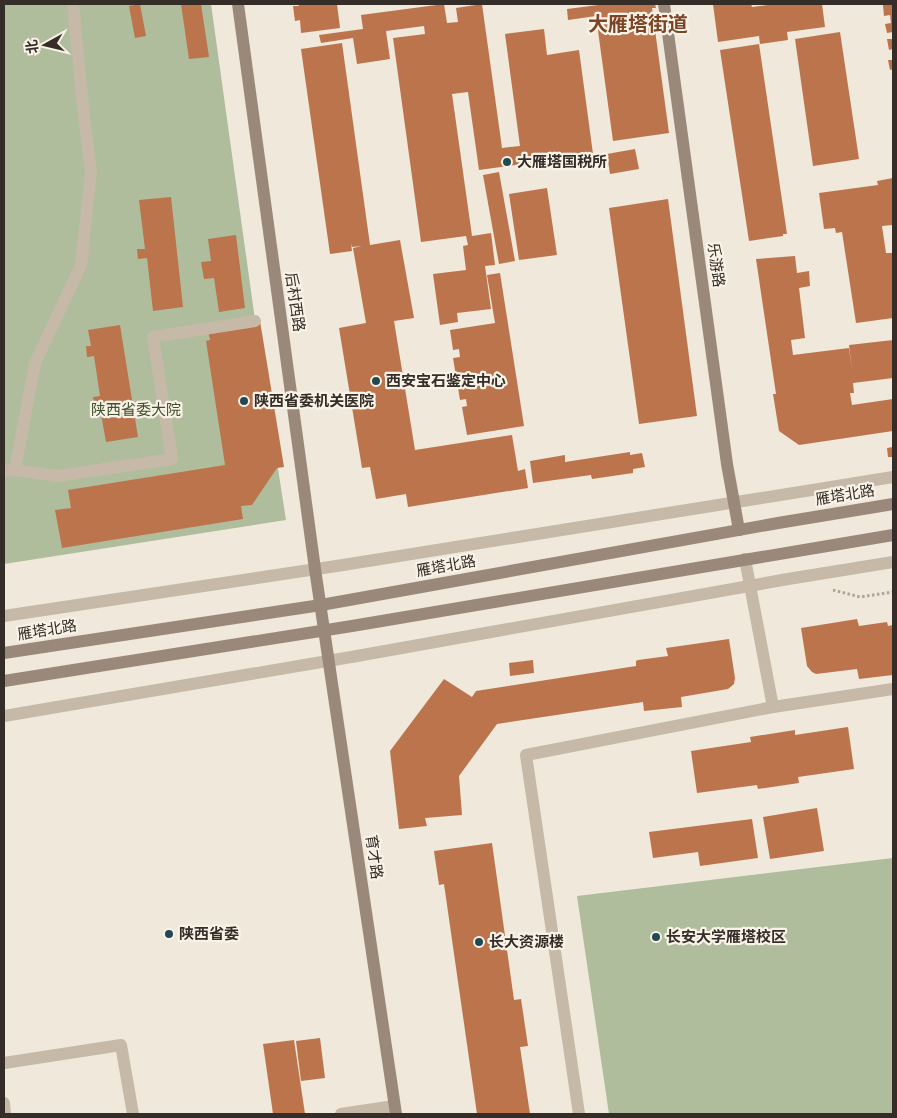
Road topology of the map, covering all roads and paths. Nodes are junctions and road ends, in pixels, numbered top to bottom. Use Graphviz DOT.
graph roads {
  1 [pos="74,4"];
  2 [pos="238,4"];
  3 [pos="664,4"];
  4 [pos="255,321"];
  5 [pos="9,471"];
  6 [pos="893,477"];
  7 [pos="734,503"];
  8 [pos="893,504"];
  9 [pos="739,530"];
  10 [pos="893,535"];
  11 [pos="745,559"];
  12 [pos="893,562"];
  13 [pos="315,569"];
  14 [pos="750,586"];
  15 [pos="824,588"];
  16 [pos="893,592"];
  17 [pos="321,605"];
  18 [pos="4,616"];
  19 [pos="325,630"];
  20 [pos="4,653"];
  21 [pos="329,661"];
  22 [pos="4,681"];
  23 [pos="893,689"];
  24 [pos="773,707"];
  25 [pos="4,716"];
  26 [pos="4,1063"];
  27 [pos="4,1103"];
  28 [pos="395,1110"];
  29 [pos="5,1114"];
  30 [pos="132,1114"];
  31 [pos="341,1114"];
  32 [pos="579,1114"];
  1 -- 5 [label="street"];
  2 -- 13 [label="main road, 后村西路"];
  3 -- 7 [label="main road, 乐游路"];
  4 -- 5 [label="street"];
  6 -- 7 [label="street"];
  7 -- 9 [label="main road, 乐游路"];
  7 -- 13 [label="street"];
  8 -- 9 [label="main road, 雁塔北路"];
  9 -- 17 [label="main road, 雁塔北路"];
  10 -- 11 [label="main road"];
  11 -- 14 [label="street"];
  11 -- 19 [label="main road"];
  12 -- 14 [label="street"];
  13 -- 17 [label="main road, 后村西路"];
  13 -- 18 [label="street"];
  14 -- 21 [label="street"];
  14 -- 24 [label="street"];
  15 -- 16 [label="path"];
  17 -- 19 [label="main road, 育才路"];
  17 -- 20 [label="main road, 雁塔北路"];
  19 -- 21 [label="main road, 育才路"];
  19 -- 22 [label="main road"];
  21 -- 25 [label="street"];
  21 -- 28 [label="main road, 育才路"];
  23 -- 24 [label="street"];
  24 -- 32 [label="street"];
  26 -- 30 [label="street"];
  27 -- 29 [label="street"];
  28 -- 31 [label="street"];
}
